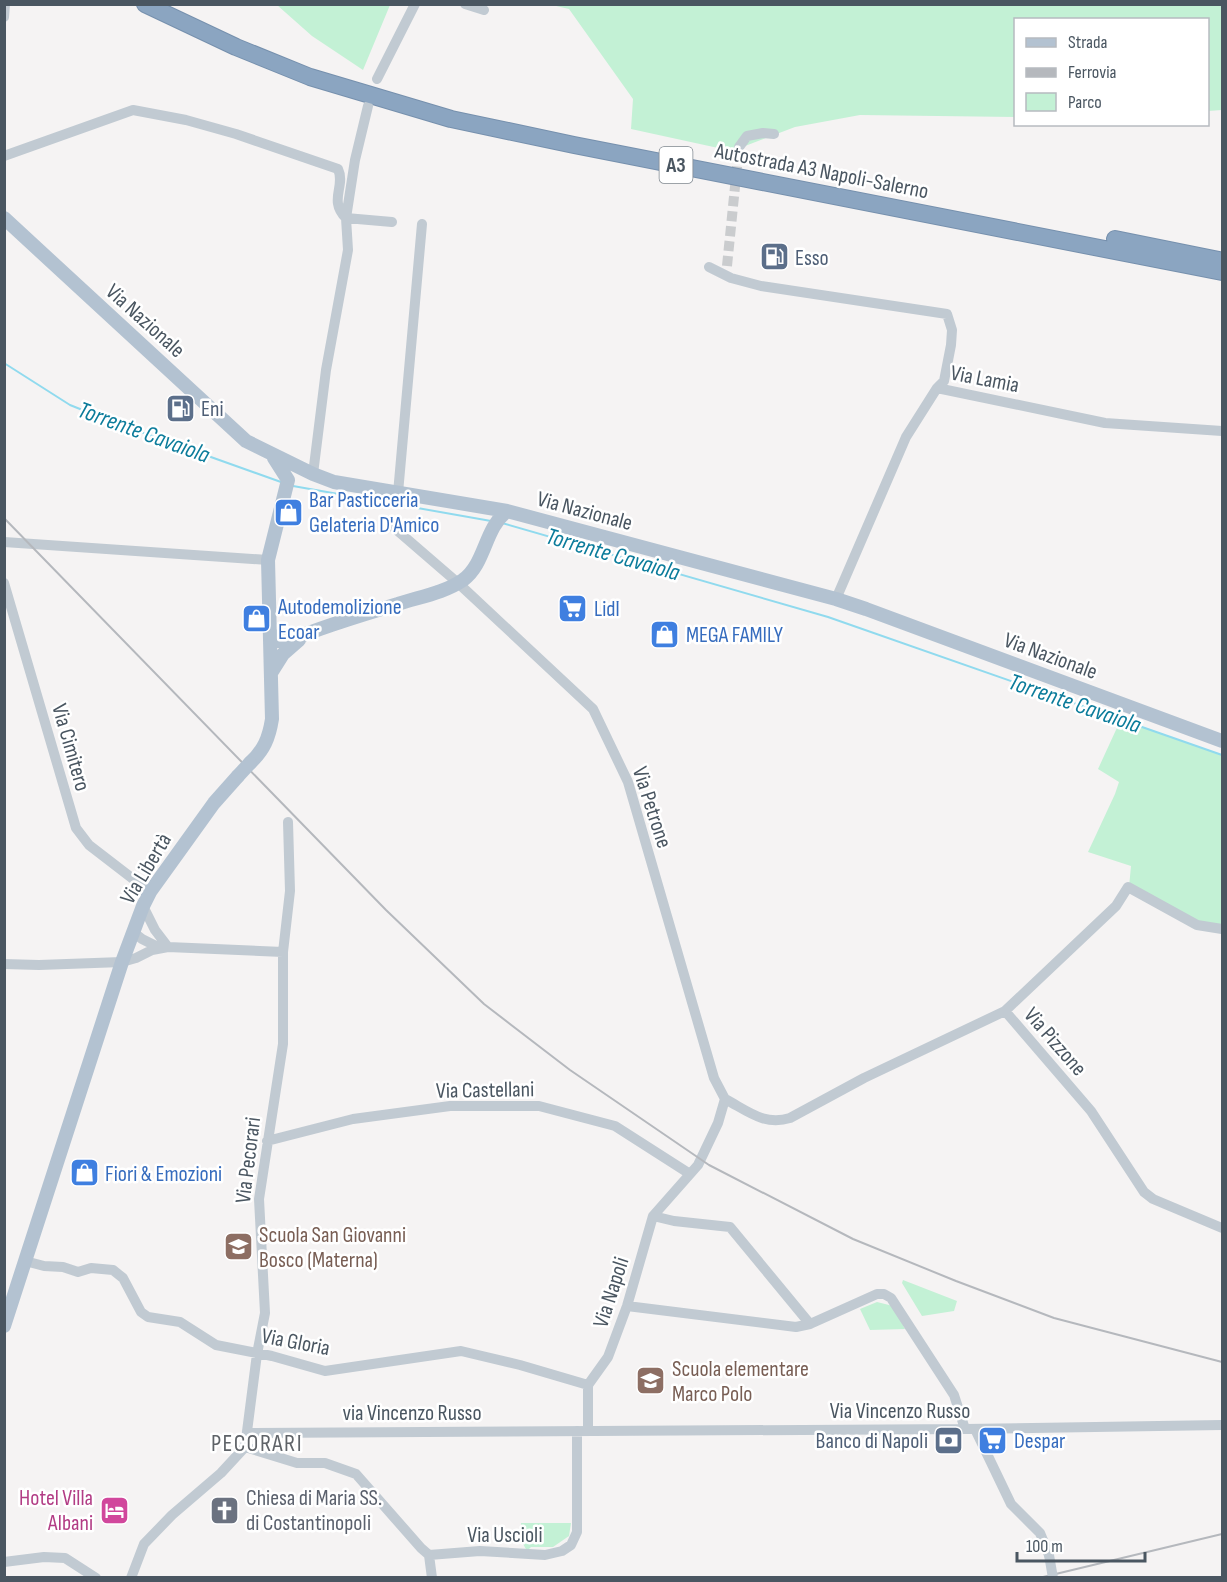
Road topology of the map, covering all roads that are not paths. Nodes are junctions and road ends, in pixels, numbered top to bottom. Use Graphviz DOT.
graph roads {
  1 [pos="5,4"];
  2 [pos="146,4"];
  3 [pos="168,4"];
  4 [pos="415,4"];
  5 [pos="465,4"];
  6 [pos="484,10"];
  7 [pos="4,17"];
  8 [pos="377,79"];
  9 [pos="368,105"];
  10 [pos="774,134"];
  11 [pos="739,147"];
  12 [pos="4,156"];
  13 [pos="4,218"];
  14 [pos="346,218"];
  15 [pos="392,222"];
  16 [pos="422,224"];
  17 [pos="1222,261"];
  18 [pos="727,266"];
  19 [pos="709,267"];
  20 [pos="1222,272"];
  21 [pos="731,278"];
  22 [pos="937,388"];
  23 [pos="1222,430"];
  24 [pos="269,454"];
  25 [pos="313,474"];
  26 [pos="288,480"];
  27 [pos="398,493"];
  28 [pos="477,505"];
  29 [pos="507,511"];
  30 [pos="392,526"];
  31 [pos="486,541"];
  32 [pos="4,543"];
  33 [pos="268,561"];
  34 [pos="461,581"];
  35 [pos="4,583"];
  36 [pos="836,600"];
  37 [pos="270,632"];
  38 [pos="308,633"];
  39 [pos="270,674"];
  40 [pos="1222,741"];
  41 [pos="288,822"];
  42 [pos="150,892"];
  43 [pos="143,906"];
  44 [pos="1222,929"];
  45 [pos="133,932"];
  46 [pos="164,945"];
  47 [pos="283,952"];
  48 [pos="122,962"];
  49 [pos="4,964"];
  50 [pos="1005,1011"];
  51 [pos="725,1099"];
  52 [pos="267,1140"];
  53 [pos="690,1174"];
  54 [pos="652,1216"];
  55 [pos="1222,1228"];
  56 [pos="25,1261"];
  57 [pos="627,1306"];
  58 [pos="810,1324"];
  59 [pos="4,1326"];
  60 [pos="257,1354"];
  61 [pos="588,1385"];
  62 [pos="1222,1425"];
  63 [pos="970,1429"];
  64 [pos="582,1431"];
  65 [pos="247,1433"];
  66 [pos="244,1447"];
  67 [pos="429,1555"];
  68 [pos="4,1562"];
  69 [pos="136,1565"];
  70 [pos="96,1578"];
  71 [pos="131,1578"];
  72 [pos="143,1578"];
  73 [pos="432,1578"];
  74 [pos="1053,1578"];
  1 -- 7 [label="street"];
  2 -- 20 [label="highway, Autostrada A3 Napoli-Salerno / A3"];
  3 -- 17 [label="highway, Autostrada A3 Napoli-Salerno / A3"];
  4 -- 8 [label="street"];
  5 -- 6 [label="street"];
  9 -- 14 [label="street"];
  10 -- 11 [label="street"];
  12 -- 14 [label="street"];
  13 -- 24 [label="main road, Via Nazionale"];
  14 -- 15 [label="street"];
  14 -- 25 [label="street"];
  16 -- 27 [label="street"];
  18 -- 21 [label="street"];
  19 -- 21 [label="street"];
  21 -- 22 [label="street"];
  22 -- 23 [label="street, Via Lamia"];
  22 -- 36 [label="street, Via Lamia"];
  24 -- 25 [label="main road, Via Nazionale"];
  24 -- 26 [label="main road"];
  25 -- 26 [label="main road"];
  25 -- 27 [label="main road, Via Nazionale"];
  26 -- 33 [label="main road, Via Libertà"];
  27 -- 28 [label="main road, Via Nazionale"];
  28 -- 29 [label="main road, Via Nazionale"];
  28 -- 31 [label="main road"];
  29 -- 31 [label="main road"];
  29 -- 36 [label="main road, Via Nazionale"];
  30 -- 34 [label="street, Via Petrone"];
  31 -- 34 [label="main road"];
  32 -- 33 [label="street"];
  33 -- 37 [label="main road, Via Libertà"];
  34 -- 38 [label="main road"];
  34 -- 51 [label="street, Via Petrone"];
  35 -- 42 [label="street, Via Cimitero"];
  36 -- 40 [label="main road, Via Nazionale"];
  37 -- 38 [label="main road"];
  37 -- 39 [label="main road, Via Libertà"];
  38 -- 39 [label="main road"];
  39 -- 42 [label="main road, Via Libertà, bridge"];
  41 -- 47 [label="street, Via Pecorari"];
  42 -- 43 [label="main road, Via Libertà"];
  43 -- 45 [label="main road, Via Libertà"];
  43 -- 46 [label="street"];
  44 -- 50 [label="street"];
  45 -- 46 [label="street"];
  45 -- 48 [label="main road, Via Libertà"];
  46 -- 47 [label="street"];
  46 -- 48 [label="street"];
  47 -- 52 [label="street, Via Pecorari"];
  48 -- 49 [label="street"];
  48 -- 56 [label="main road, Via Libertà"];
  50 -- 51 [label="street, Via Pizzone"];
  50 -- 55 [label="street, Via Pizzone"];
  51 -- 53 [label="street"];
  52 -- 53 [label="street, Via Castellani"];
  52 -- 60 [label="street, Via Pecorari"];
  53 -- 54 [label="street, Via Napoli"];
  54 -- 57 [label="street, Via Napoli"];
  54 -- 58 [label="street"];
  56 -- 59 [label="main road, Via Libertà"];
  56 -- 60 [label="street, Via Gloria"];
  57 -- 58 [label="street"];
  57 -- 61 [label="street, Via Napoli"];
  58 -- 63 [label="street"];
  60 -- 61 [label="street, Via Gloria"];
  60 -- 65 [label="street, Via Pecorari"];
  61 -- 64 [label="street"];
  62 -- 63 [label="street, Via Vincenzo Russo"];
  63 -- 64 [label="street, Via Vincenzo Russo"];
  63 -- 74 [label="street, bridge"];
  64 -- 65 [label="street, via Vincenzo Russo"];
  64 -- 67 [label="street, Via Uscioli"];
  65 -- 66 [label="street, Via Pecorari"];
  66 -- 67 [label="street"];
  66 -- 69 [label="street, Via Pecorari"];
  67 -- 73 [label="street"];
  68 -- 70 [label="street"];
  69 -- 71 [label="street, Via Pecorari"];
  69 -- 72 [label="street"];
}
